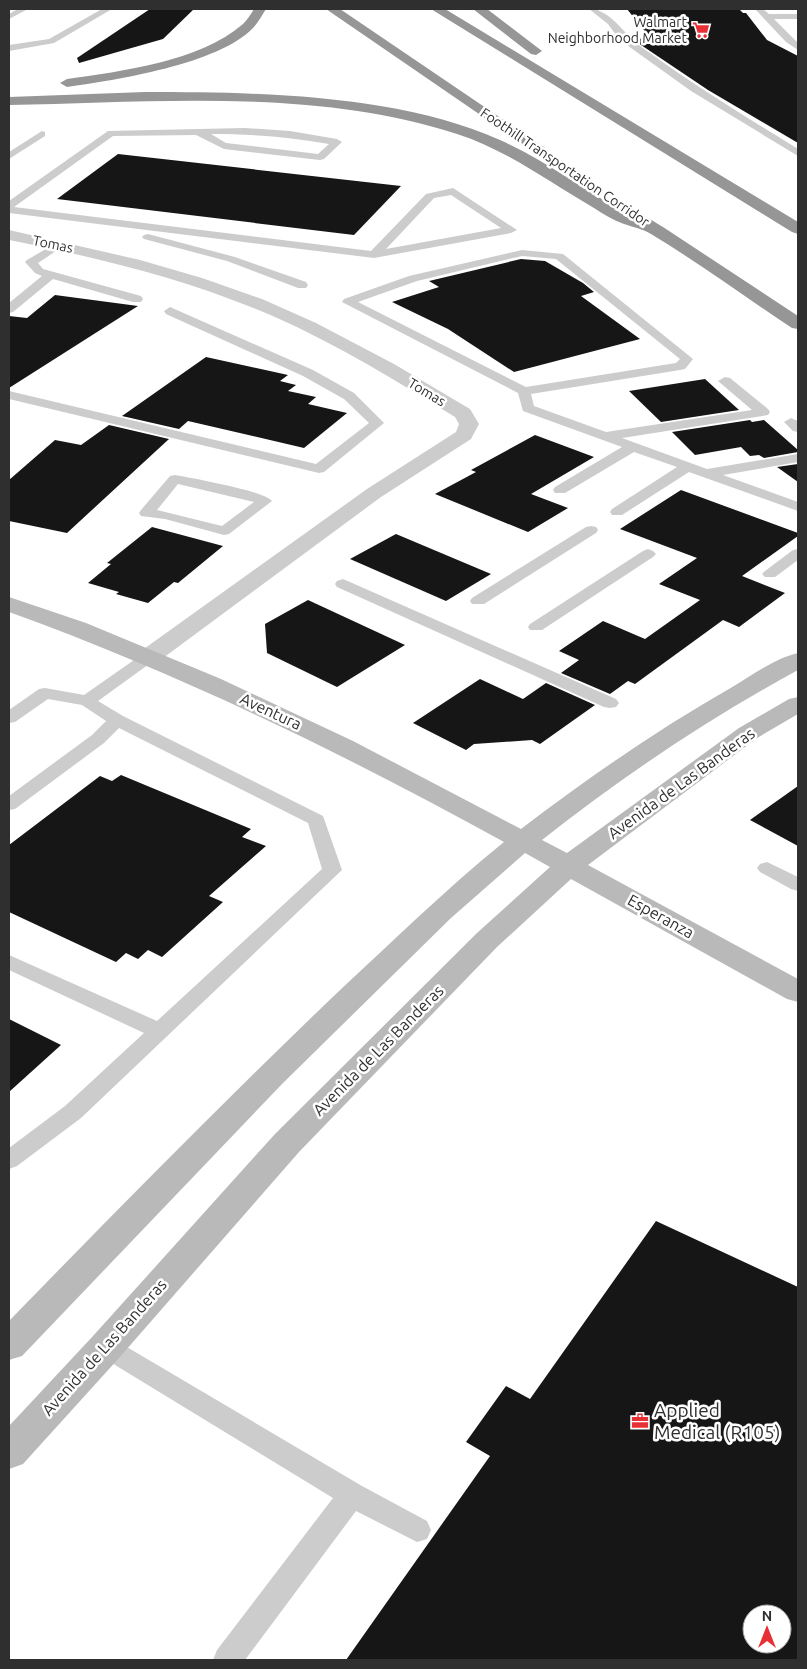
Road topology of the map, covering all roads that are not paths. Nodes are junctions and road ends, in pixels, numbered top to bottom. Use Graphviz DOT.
graph roads {
  1 [pos="24,9"];
  2 [pos="108,9"];
  3 [pos="260,9"];
  4 [pos="332,9"];
  5 [pos="437,9"];
  6 [pos="479,9"];
  7 [pos="593,9"];
  8 [pos="759,9"];
  9 [pos="798,16"];
  10 [pos="9,17"];
  11 [pos="767,17"];
  12 [pos="798,47"];
  13 [pos="9,48"];
  14 [pos="55,85"];
  15 [pos="37,86"];
  16 [pos="9,89"];
  17 [pos="9,101"];
  18 [pos="196,131"];
  19 [pos="42,134"];
  20 [pos="798,153"];
  21 [pos="9,156"];
  22 [pos="550,157"];
  23 [pos="566,168"];
  24 [pos="707,174"];
  25 [pos="9,208"];
  26 [pos="132,225"];
  27 [pos="798,229"];
  28 [pos="657,230"];
  29 [pos="9,235"];
  30 [pos="58,244"];
  31 [pos="374,255"];
  32 [pos="50,276"];
  33 [pos="302,285"];
  34 [pos="137,300"];
  35 [pos="9,309"];
  36 [pos="170,311"];
  37 [pos="798,324"];
  38 [pos="725,380"];
  39 [pos="524,391"];
  40 [pos="9,395"];
  41 [pos="603,437"];
  42 [pos="632,447"];
  43 [pos="798,458"];
  44 [pos="687,466"];
  45 [pos="706,474"];
  46 [pos="560,490"];
  47 [pos="798,507"];
  48 [pos="617,512"];
  49 [pos="591,530"];
  50 [pos="224,531"];
  51 [pos="798,553"];
  52 [pos="648,554"];
  53 [pos="770,574"];
  54 [pos="343,584"];
  55 [pos="478,601"];
  56 [pos="9,604"];
  57 [pos="536,627"];
  58 [pos="150,656"];
  59 [pos="798,660"];
  60 [pos="87,701"];
  61 [pos="610,703"];
  62 [pos="798,704"];
  63 [pos="9,718"];
  64 [pos="118,720"];
  65 [pos="9,805"];
  66 [pos="523,841"];
  67 [pos="568,866"];
  68 [pos="767,868"];
  69 [pos="798,885"];
  70 [pos="9,962"];
  71 [pos="794,985"];
  72 [pos="159,1032"];
  73 [pos="9,1160"];
  74 [pos="9,1342"];
  75 [pos="106,1347"];
  76 [pos="9,1452"];
  77 [pos="352,1495"];
  78 [pos="416,1530"];
  79 [pos="227,1660"];
  1 -- 10 [label="lane"];
  2 -- 13 [label="lane"];
  3 -- 14 [label="highway"];
  4 -- 22 [label="highway, Foothill Transportation Corridor"];
  5 -- 24 [label="highway"];
  6 -- 24 [label="highway"];
  7 -- 20 [label="lane"];
  8 -- 11 [label="lane"];
  9 -- 11 [label="lane"];
  11 -- 12 [label="lane"];
  15 -- 16 [label="highway"];
  17 -- 28 [label="highway"];
  18 -- 18 [label="lane"];
  18 -- 25 [label="lane"];
  19 -- 21 [label="lane"];
  23 -- 28 [label="highway, Foothill Transportation Corridor"];
  24 -- 27 [label="highway"];
  25 -- 26 [label="lane"];
  26 -- 31 [label="lane"];
  26 -- 33 [label="lane"];
  28 -- 37 [label="highway, Foothill Transportation Corridor"];
  29 -- 30 [label="street, Tomas"];
  30 -- 32 [label="lane"];
  30 -- 58 [label="street, Tomas"];
  31 -- 31 [label="lane"];
  32 -- 34 [label="lane"];
  32 -- 35 [label="lane"];
  36 -- 40 [label="lane"];
  38 -- 41 [label="lane"];
  39 -- 39 [label="lane"];
  39 -- 41 [label="lane"];
  41 -- 42 [label="lane"];
  42 -- 44 [label="lane"];
  42 -- 46 [label="lane"];
  43 -- 45 [label="lane"];
  44 -- 45 [label="lane"];
  44 -- 48 [label="lane"];
  45 -- 47 [label="lane"];
  49 -- 55 [label="lane"];
  50 -- 50 [label="lane"];
  51 -- 53 [label="lane"];
  52 -- 57 [label="lane"];
  54 -- 61 [label="lane"];
  56 -- 58 [label="main road, Aventura"];
  58 -- 60 [label="lane"];
  58 -- 66 [label="main road, Aventura"];
  59 -- 66 [label="main road"];
  60 -- 63 [label="lane"];
  60 -- 64 [label="lane"];
  62 -- 67 [label="main road, Avenida de Las Banderas"];
  64 -- 65 [label="lane"];
  64 -- 72 [label="lane"];
  66 -- 67 [label="main road, Esperanza"];
  66 -- 74 [label="main road"];
  67 -- 71 [label="main road, Esperanza"];
  67 -- 75 [label="main road, Avenida de Las Banderas"];
  68 -- 69 [label="lane"];
  70 -- 72 [label="lane"];
  72 -- 73 [label="lane"];
  75 -- 76 [label="main road, Avenida de Las Banderas"];
  75 -- 77 [label="lane"];
  77 -- 78 [label="lane"];
  77 -- 79 [label="lane"];
}
